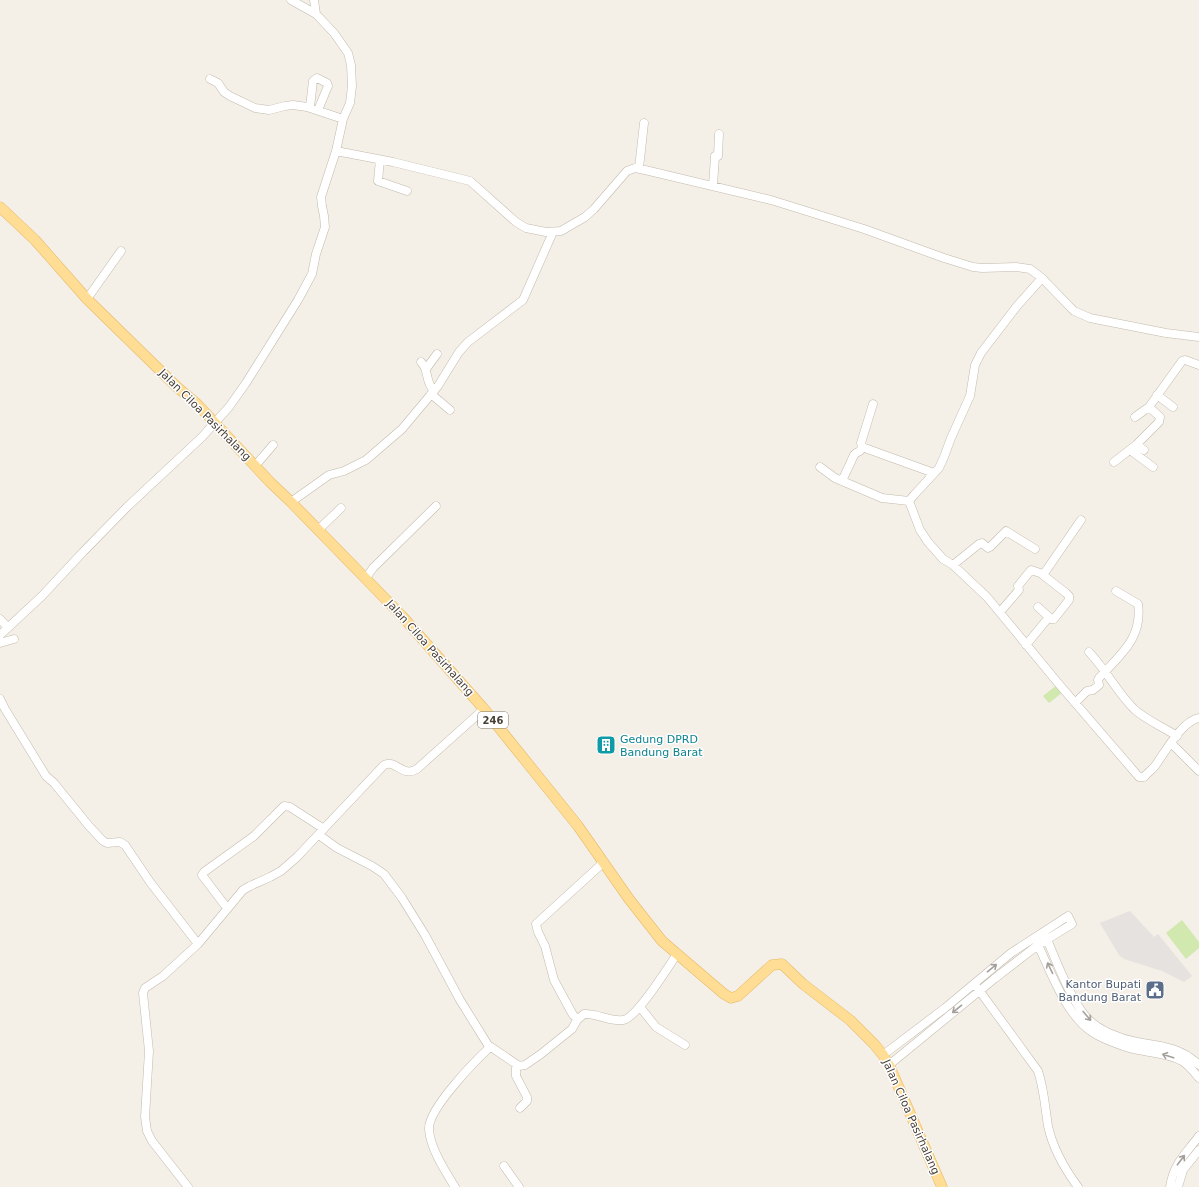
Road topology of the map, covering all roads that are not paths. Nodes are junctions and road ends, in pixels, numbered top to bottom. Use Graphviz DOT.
graph roads {
  1 [pos="291,0"];
  2 [pos="314,0"];
  3 [pos="316,14"];
  4 [pos="210,79"];
  5 [pos="310,107"];
  6 [pos="318,110"];
  7 [pos="344,119"];
  8 [pos="644,123"];
  9 [pos="719,134"];
  10 [pos="336,152"];
  11 [pos="380,160"];
  12 [pos="639,168"];
  13 [pos="713,186"];
  14 [pos="407,191"];
  15 [pos="0,207"];
  16 [pos="553,232"];
  17 [pos="121,251"];
  18 [pos="1042,278"];
  19 [pos="87,299"];
  20 [pos="1199,337"];
  21 [pos="437,354"];
  22 [pos="1199,365"];
  23 [pos="432,392"];
  24 [pos="1157,395"];
  25 [pos="873,404"];
  26 [pos="1149,407"];
  27 [pos="1173,407"];
  28 [pos="450,410"];
  29 [pos="1134,417"];
  30 [pos="215,423"];
  31 [pos="273,445"];
  32 [pos="862,447"];
  33 [pos="1133,448"];
  34 [pos="1144,450"];
  35 [pos="1114,462"];
  36 [pos="255,466"];
  37 [pos="820,467"];
  38 [pos="1153,467"];
  39 [pos="934,473"];
  40 [pos="842,481"];
  41 [pos="292,502"];
  42 [pos="909,502"];
  43 [pos="436,506"];
  44 [pos="341,508"];
  45 [pos="1081,520"];
  46 [pos="318,530"];
  47 [pos="1035,549"];
  48 [pos="953,565"];
  49 [pos="1043,574"];
  50 [pos="366,578"];
  51 [pos="1116,591"];
  52 [pos="1038,607"];
  53 [pos="1000,612"];
  54 [pos="1049,617"];
  55 [pos="0,619"];
  56 [pos="8,628"];
  57 [pos="0,635"];
  58 [pos="14,639"];
  59 [pos="0,643"];
  60 [pos="1026,646"];
  61 [pos="1089,652"];
  62 [pos="1105,672"];
  63 [pos="0,698"];
  64 [pos="1076,703"];
  65 [pos="484,709"];
  66 [pos="1199,718"];
  67 [pos="1177,736"];
  68 [pos="1171,742"];
  69 [pos="1199,771"];
  70 [pos="321,832"];
  71 [pos="604,862"];
  72 [pos="227,908"];
  73 [pos="1070,920"];
  74 [pos="1045,936"];
  75 [pos="1036,941"];
  76 [pos="198,944"];
  77 [pos="677,954"];
  78 [pos="974,983"];
  79 [pos="979,991"];
  80 [pos="640,1007"];
  81 [pos="578,1019"];
  82 [pos="685,1046"];
  83 [pos="490,1047"];
  84 [pos="883,1055"];
  85 [pos="1199,1064"];
  86 [pos="516,1065"];
  87 [pos="889,1066"];
  88 [pos="1199,1078"];
  89 [pos="520,1108"];
  90 [pos="1199,1136"];
  91 [pos="1199,1150"];
  92 [pos="504,1166"];
  93 [pos="188,1187"];
  94 [pos="455,1187"];
  95 [pos="519,1187"];
  96 [pos="942,1187"];
  97 [pos="1078,1187"];
  98 [pos="1170,1187"];
  99 [pos="1178,1187"];
  1 -- 3 [label="street"];
  2 -- 3 [label="street"];
  3 -- 7 [label="street"];
  4 -- 5 [label="street"];
  5 -- 6 [label="street"];
  5 -- 6 [label="street"];
  6 -- 7 [label="street"];
  7 -- 10 [label="street"];
  8 -- 12 [label="street"];
  9 -- 13 [label="street"];
  10 -- 11 [label="street"];
  10 -- 30 [label="street"];
  11 -- 14 [label="street"];
  11 -- 16 [label="street"];
  12 -- 13 [label="street"];
  12 -- 16 [label="street"];
  13 -- 18 [label="street"];
  15 -- 19 [label="main road, Jalan Ciloa Pasirhalang / 246"];
  16 -- 23 [label="street"];
  17 -- 19 [label="street"];
  18 -- 20 [label="street"];
  18 -- 39 [label="street"];
  19 -- 30 [label="main road, Jalan Ciloa Pasirhalang / 246"];
  21 -- 23 [label="street"];
  22 -- 24 [label="street"];
  23 -- 28 [label="street"];
  23 -- 41 [label="street"];
  24 -- 26 [label="street"];
  24 -- 27 [label="street"];
  25 -- 32 [label="street"];
  26 -- 29 [label="street"];
  26 -- 33 [label="street"];
  30 -- 36 [label="main road, Jalan Ciloa Pasirhalang / 246"];
  30 -- 56 [label="street"];
  31 -- 36 [label="street"];
  32 -- 39 [label="street"];
  32 -- 40 [label="street"];
  33 -- 34 [label="street"];
  33 -- 35 [label="street"];
  33 -- 38 [label="street"];
  36 -- 41 [label="main road, Jalan Ciloa Pasirhalang / 246"];
  37 -- 40 [label="street"];
  39 -- 42 [label="street"];
  40 -- 42 [label="street"];
  41 -- 46 [label="main road, Jalan Ciloa Pasirhalang / 246"];
  42 -- 48 [label="street"];
  43 -- 50 [label="street"];
  44 -- 46 [label="street"];
  45 -- 49 [label="street"];
  46 -- 50 [label="main road, Jalan Ciloa Pasirhalang / 246"];
  47 -- 48 [label="street"];
  48 -- 53 [label="street"];
  49 -- 53 [label="street"];
  49 -- 54 [label="street"];
  50 -- 65 [label="main road, Jalan Ciloa Pasirhalang / 246"];
  51 -- 62 [label="street"];
  52 -- 54 [label="street"];
  53 -- 60 [label="street"];
  54 -- 60 [label="street"];
  55 -- 56 [label="street"];
  56 -- 57 [label="street"];
  58 -- 59 [label="street"];
  60 -- 64 [label="street"];
  61 -- 62 [label="street"];
  62 -- 64 [label="street"];
  62 -- 67 [label="street"];
  63 -- 76 [label="street"];
  64 -- 68 [label="street"];
  65 -- 70 [label="street"];
  65 -- 71 [label="main road, Jalan Ciloa Pasirhalang / 246"];
  66 -- 67 [label="street"];
  67 -- 68 [label="street"];
  68 -- 69 [label="street"];
  70 -- 72 [label="street"];
  70 -- 72 [label="street"];
  70 -- 83 [label="street"];
  71 -- 77 [label="main road, Jalan Ciloa Pasirhalang / 246"];
  71 -- 81 [label="street"];
  72 -- 76 [label="street"];
  73 -- 74 [label="street"];
  74 -- 75 [label="street"];
  74 -- 85 [label="street, one-way"];
  78 -- 75 [label="street, one-way"];
  75 -- 79 [label="street"];
  88 -- 75 [label="street, one-way"];
  76 -- 93 [label="street"];
  77 -- 80 [label="street"];
  77 -- 84 [label="main road, Jalan Ciloa Pasirhalang / 246"];
  78 -- 79 [label="street"];
  78 -- 84 [label="street"];
  79 -- 87 [label="street, one-way"];
  79 -- 97 [label="street"];
  80 -- 81 [label="street"];
  80 -- 82 [label="street"];
  81 -- 86 [label="street"];
  83 -- 86 [label="street"];
  83 -- 94 [label="street"];
  84 -- 87 [label="main road, Jalan Ciloa Pasirhalang / 246"];
  86 -- 89 [label="street"];
  87 -- 96 [label="main road, Jalan Ciloa Pasirhalang / 246"];
  98 -- 90 [label="street, one-way"];
  91 -- 99 [label="street"];
  92 -- 95 [label="street"];
}
